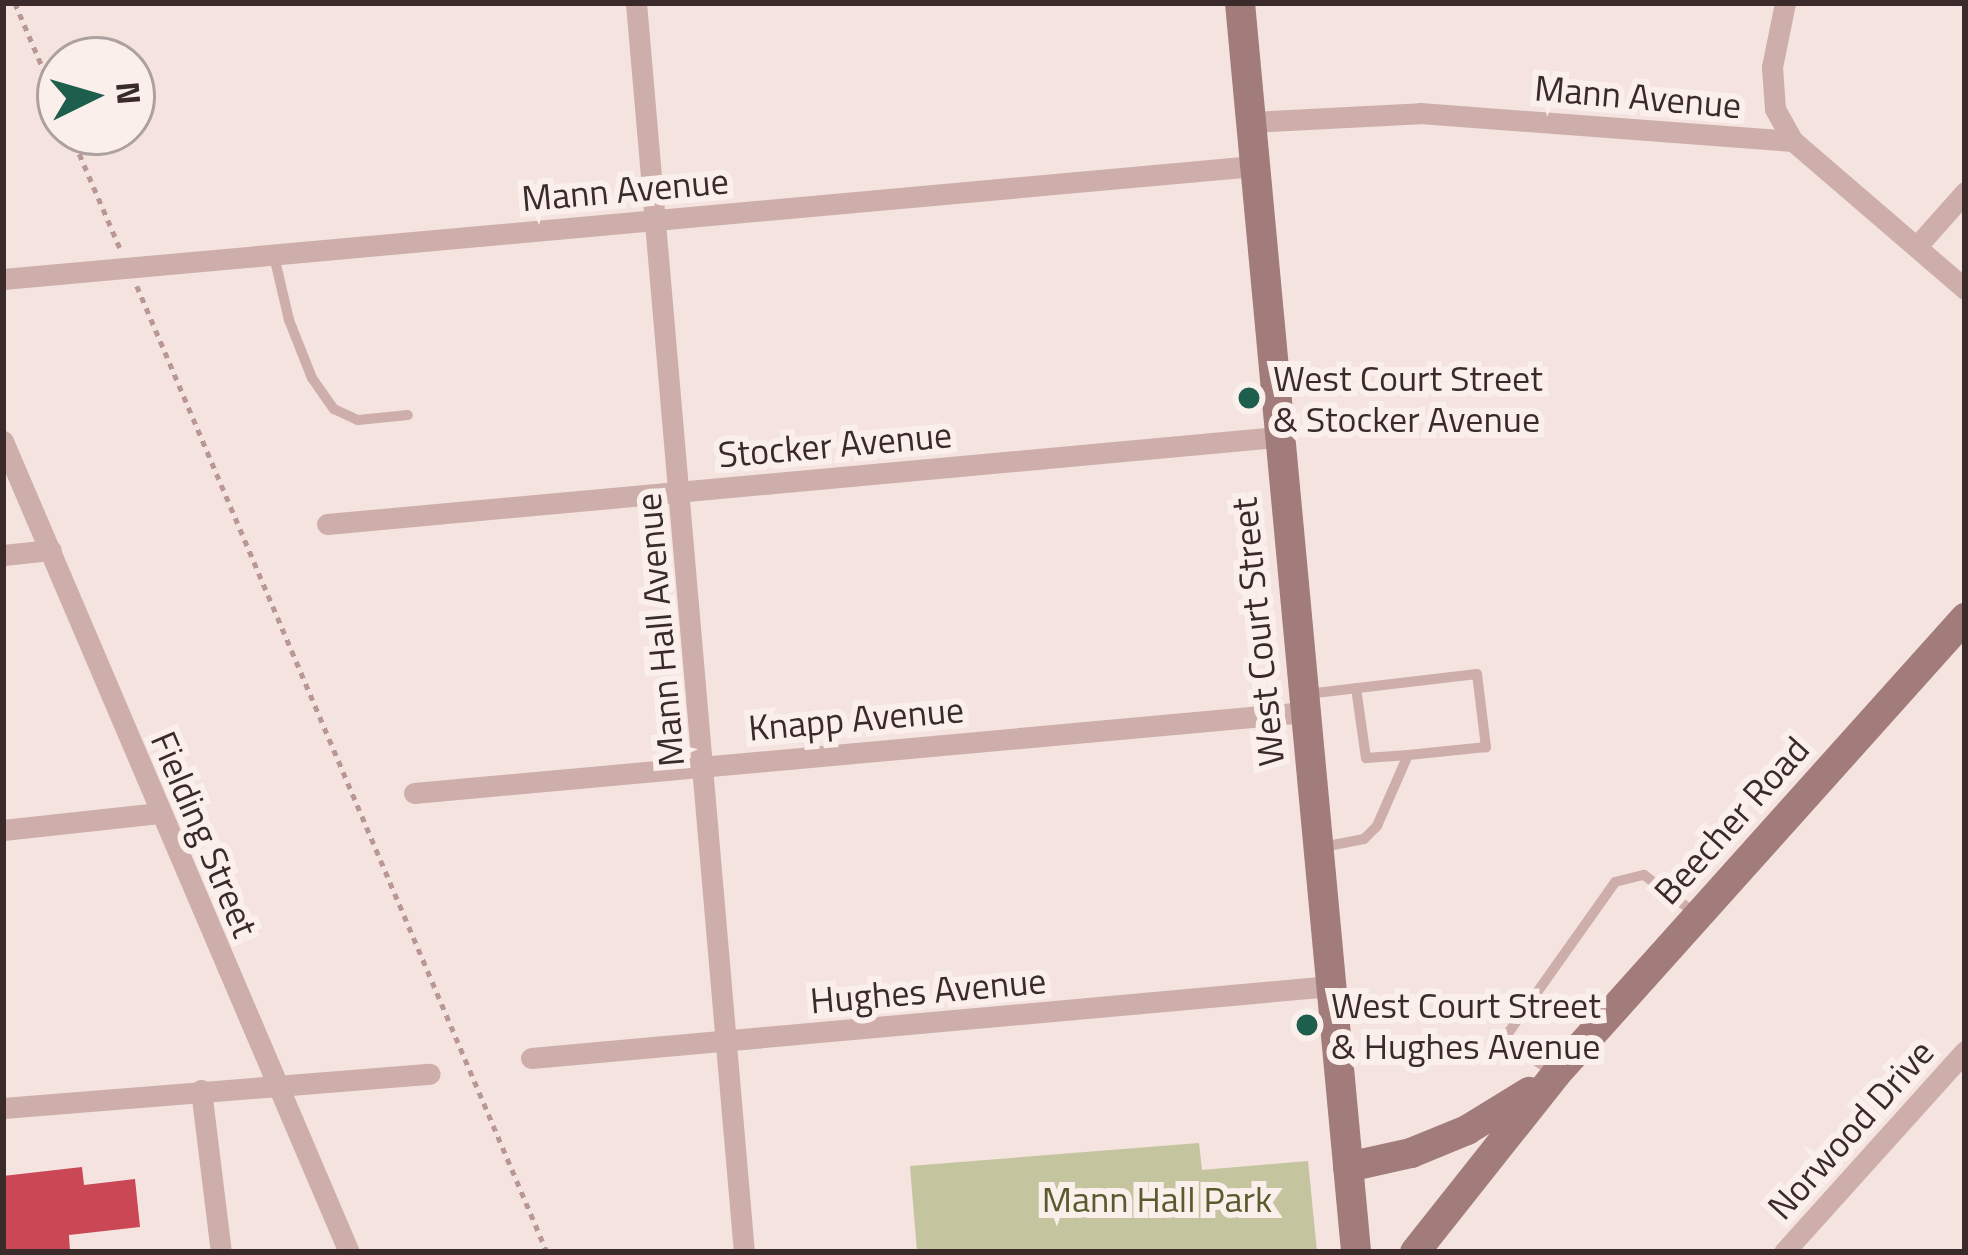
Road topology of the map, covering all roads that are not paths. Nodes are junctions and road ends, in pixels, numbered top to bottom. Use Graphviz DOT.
graph roads {
  1 [pos="636,3"];
  2 [pos="1240,3"];
  3 [pos="1785,3"];
  4 [pos="1251,122"];
  5 [pos="1792,141"];
  6 [pos="1254,166"];
  7 [pos="1965,192"];
  8 [pos="656,219"];
  9 [pos="1918,245"];
  10 [pos="273,253"];
  11 [pos="3,279"];
  12 [pos="1965,289"];
  13 [pos="408,415"];
  14 [pos="1277,437"];
  15 [pos="3,441"];
  16 [pos="679,491"];
  17 [pos="327,524"];
  18 [pos="51,550"];
  19 [pos="3,555"];
  20 [pos="1965,619"];
  21 [pos="1356,688"];
  22 [pos="1304,703"];
  23 [pos="1408,755"];
  24 [pos="704,765"];
  25 [pos="414,793"];
  26 [pos="159,814"];
  27 [pos="3,830"];
  28 [pos="1318,848"];
  29 [pos="1697,915"];
  30 [pos="1331,986"];
  31 [pos="729,1041"];
  32 [pos="1965,1051"];
  33 [pos="531,1058"];
  34 [pos="430,1074"];
  35 [pos="1556,1074"];
  36 [pos="276,1083"];
  37 [pos="201,1090"];
  38 [pos="3,1108"];
  39 [pos="1348,1166"];
  40 [pos="221,1252"];
  41 [pos="349,1252"];
  42 [pos="744,1252"];
  43 [pos="1356,1252"];
  44 [pos="1415,1252"];
  45 [pos="1784,1252"];
  1 -- 8 [label="street, Mann Hall Avenue"];
  2 -- 4 [label="street, West Court Street"];
  3 -- 5 [label="street"];
  4 -- 5 [label="street, Mann Avenue"];
  4 -- 6 [label="street, West Court Street"];
  5 -- 9 [label="street"];
  6 -- 8 [label="street, Mann Avenue"];
  6 -- 14 [label="street, West Court Street"];
  7 -- 9 [label="street"];
  8 -- 10 [label="street, Mann Avenue"];
  8 -- 16 [label="street, Mann Hall Avenue"];
  9 -- 12 [label="street"];
  10 -- 11 [label="street, Mann Avenue"];
  10 -- 13 [label="lane"];
  14 -- 16 [label="street, Stocker Avenue"];
  14 -- 22 [label="street, West Court Street"];
  15 -- 18 [label="street, Fielding Street"];
  16 -- 17 [label="street, Stocker Avenue"];
  16 -- 24 [label="street, Mann Hall Avenue"];
  18 -- 19 [label="street"];
  18 -- 26 [label="street, Fielding Street"];
  20 -- 29 [label="street, Beecher Road"];
  21 -- 22 [label="lane"];
  21 -- 23 [label="lane"];
  21 -- 23 [label="lane"];
  22 -- 24 [label="street, Knapp Avenue"];
  22 -- 28 [label="street, West Court Street"];
  23 -- 28 [label="lane"];
  24 -- 25 [label="street, Knapp Avenue"];
  24 -- 31 [label="street, Mann Hall Avenue"];
  26 -- 27 [label="street"];
  26 -- 36 [label="street, Fielding Street"];
  28 -- 30 [label="street, West Court Street"];
  29 -- 35 [label="street, Beecher Road"];
  29 -- 35 [label="lane"];
  30 -- 31 [label="street, Hughes Avenue"];
  30 -- 39 [label="street, West Court Street"];
  31 -- 33 [label="street, Hughes Avenue"];
  31 -- 42 [label="street, Mann Hall Avenue"];
  32 -- 45 [label="street, Norwood Drive"];
  34 -- 36 [label="street"];
  35 -- 39 [label="street, Beecher Road"];
  35 -- 44 [label="street, Beecher Road"];
  36 -- 37 [label="street"];
  36 -- 41 [label="street, Fielding Street"];
  37 -- 38 [label="street"];
  37 -- 40 [label="street"];
  39 -- 43 [label="street, West Court Street"];
}
